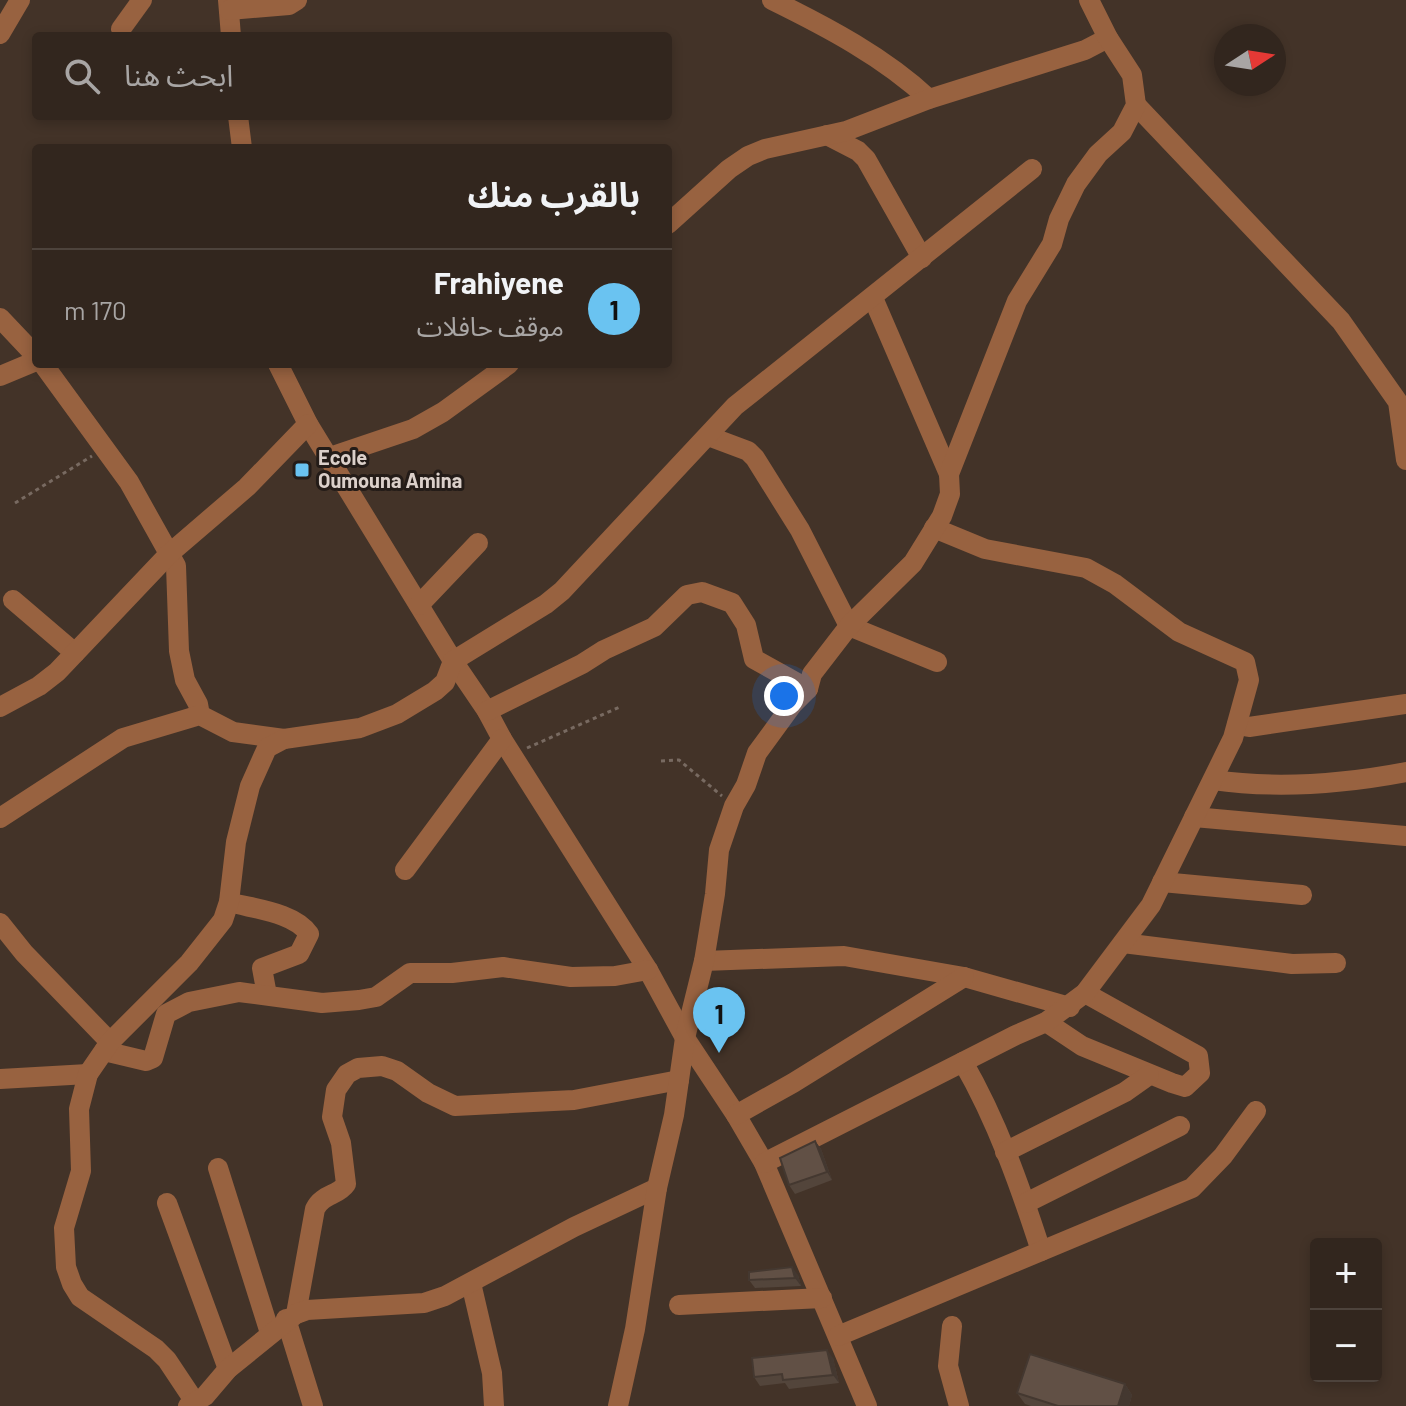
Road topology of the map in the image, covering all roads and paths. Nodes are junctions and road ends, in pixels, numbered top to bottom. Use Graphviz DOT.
graph roads {
  1 [pos="20,0"];
  2 [pos="142,0"];
  3 [pos="297,0"];
  4 [pos="772,0"];
  5 [pos="1089,0"];
  6 [pos="228,5"];
  7 [pos="121,29"];
  8 [pos="231,32"];
  9 [pos="0,34"];
  10 [pos="1108,38"];
  11 [pos="929,99"];
  12 [pos="1136,105"];
  13 [pos="238,120"];
  14 [pos="827,135"];
  15 [pos="242,144"];
  16 [pos="1032,169"];
  17 [pos="672,220"];
  18 [pos="922,258"];
  19 [pos="873,298"];
  20 [pos="0,318"];
  21 [pos="32,354"];
  22 [pos="32,360"];
  23 [pos="46,368"];
  24 [pos="280,368"];
  25 [pos="504,368"];
  26 [pos="0,376"];
  27 [pos="308,424"];
  28 [pos="708,436"];
  29 [pos="104,447"];
  30 [pos="330,457"];
  31 [pos="1406,460"];
  32 [pos="949,474"];
  33 [pos="15,503"];
  34 [pos="934,528"];
  35 [pos="478,543"];
  36 [pos="169,554"];
  37 [pos="13,600"];
  38 [pos="419,605"];
  39 [pos="849,626"];
  40 [pos="75,653"];
  41 [pos="453,661"];
  42 [pos="937,662"];
  43 [pos="808,689"];
  44 [pos="1406,704"];
  45 [pos="622,706"];
  46 [pos="0,707"];
  47 [pos="487,711"];
  48 [pos="200,715"];
  49 [pos="1237,725"];
  50 [pos="284,739"];
  51 [pos="507,747"];
  52 [pos="661,761"];
  53 [pos="1406,772"];
  54 [pos="1213,780"];
  55 [pos="734,806"];
  56 [pos="1194,817"];
  57 [pos="0,818"];
  58 [pos="1406,836"];
  59 [pos="405,870"];
  60 [pos="1162,882"];
  61 [pos="1302,895"];
  62 [pos="229,902"];
  63 [pos="0,923"];
  64 [pos="1123,943"];
  65 [pos="704,961"];
  66 [pos="1336,963"];
  67 [pos="648,970"];
  68 [pos="964,977"];
  69 [pos="267,995"];
  70 [pos="1078,1000"];
  71 [pos="1046,1022"];
  72 [pos="685,1038"];
  73 [pos="107,1046"];
  74 [pos="963,1062"];
  75 [pos="88,1074"];
  76 [pos="1149,1075"];
  77 [pos="0,1079"];
  78 [pos="679,1080"];
  79 [pos="1256,1111"];
  80 [pos="736,1115"];
  81 [pos="1180,1126"];
  82 [pos="1005,1152"];
  83 [pos="764,1163"];
  84 [pos="218,1168"];
  85 [pos="657,1188"];
  86 [pos="167,1203"];
  87 [pos="1026,1203"];
  88 [pos="1041,1251"];
  89 [pos="471,1283"];
  90 [pos="822,1298"];
  91 [pos="679,1305"];
  92 [pos="291,1316"];
  93 [pos="952,1326"];
  94 [pos="270,1333"];
  95 [pos="838,1336"];
  96 [pos="228,1369"];
  97 [pos="199,1403"];
  98 [pos="617,1405"];
  99 [pos="313,1406"];
  100 [pos="494,1406"];
  101 [pos="867,1406"];
  102 [pos="959,1406"];
  1 -- 9 [label="street"];
  2 -- 7 [label="street"];
  3 -- 6 [label="street"];
  4 -- 11 [label="street"];
  5 -- 10 [label="street"];
  6 -- 8 [label="street"];
  10 -- 11 [label="street"];
  10 -- 12 [label="street"];
  11 -- 14 [label="street"];
  12 -- 31 [label="street"];
  12 -- 32 [label="street"];
  13 -- 15 [label="street"];
  14 -- 17 [label="street"];
  14 -- 18 [label="street"];
  16 -- 18 [label="street"];
  18 -- 19 [label="street"];
  19 -- 28 [label="street"];
  19 -- 32 [label="street"];
  20 -- 21 [label="street"];
  22 -- 26 [label="street"];
  23 -- 29 [label="street"];
  24 -- 27 [label="street"];
  25 -- 30 [label="street"];
  27 -- 30 [label="street"];
  27 -- 36 [label="street"];
  28 -- 39 [label="street"];
  28 -- 41 [label="street"];
  29 -- 33 [label="path"];
  29 -- 36 [label="street"];
  30 -- 38 [label="street"];
  32 -- 34 [label="street"];
  34 -- 39 [label="street"];
  34 -- 49 [label="street"];
  35 -- 38 [label="street"];
  36 -- 40 [label="street"];
  36 -- 48 [label="street"];
  37 -- 40 [label="street"];
  38 -- 41 [label="street"];
  39 -- 42 [label="street"];
  39 -- 43 [label="street"];
  40 -- 46 [label="street"];
  41 -- 47 [label="street"];
  41 -- 50 [label="street"];
  43 -- 47 [label="street"];
  43 -- 55 [label="street"];
  44 -- 49 [label="street"];
  45 -- 51 [label="path"];
  47 -- 51 [label="street"];
  48 -- 50 [label="street"];
  48 -- 57 [label="street"];
  49 -- 54 [label="street"];
  50 -- 62 [label="street"];
  51 -- 59 [label="street"];
  51 -- 67 [label="street"];
  52 -- 55 [label="path"];
  53 -- 54 [label="street"];
  54 -- 56 [label="street"];
  55 -- 65 [label="street"];
  56 -- 58 [label="street"];
  56 -- 60 [label="street"];
  60 -- 61 [label="street"];
  60 -- 64 [label="street"];
  62 -- 69 [label="street"];
  62 -- 73 [label="street"];
  63 -- 73 [label="street"];
  64 -- 66 [label="street"];
  64 -- 70 [label="street"];
  65 -- 68 [label="street"];
  65 -- 72 [label="street"];
  67 -- 69 [label="street"];
  67 -- 72 [label="street"];
  68 -- 70 [label="street"];
  68 -- 80 [label="street"];
  69 -- 73 [label="street"];
  70 -- 71 [label="street"];
  70 -- 76 [label="street"];
  71 -- 74 [label="street"];
  71 -- 76 [label="street"];
  72 -- 78 [label="street"];
  72 -- 80 [label="street"];
  73 -- 75 [label="street"];
  74 -- 82 [label="street"];
  74 -- 83 [label="street"];
  75 -- 77 [label="street"];
  75 -- 97 [label="street"];
  76 -- 82 [label="street"];
  78 -- 85 [label="street"];
  78 -- 92 [label="street"];
  79 -- 88 [label="street"];
  80 -- 83 [label="street"];
  81 -- 87 [label="street"];
  82 -- 87 [label="street"];
  83 -- 90 [label="street"];
  84 -- 94 [label="street"];
  85 -- 89 [label="street"];
  85 -- 98 [label="street"];
  86 -- 96 [label="street"];
  87 -- 88 [label="street"];
  88 -- 95 [label="street"];
  89 -- 92 [label="street"];
  89 -- 100 [label="street"];
  90 -- 91 [label="street"];
  90 -- 95 [label="street"];
  92 -- 94 [label="street"];
  92 -- 99 [label="street"];
  93 -- 102 [label="street"];
  94 -- 96 [label="street"];
  95 -- 101 [label="street"];
  96 -- 97 [label="street"];
}
